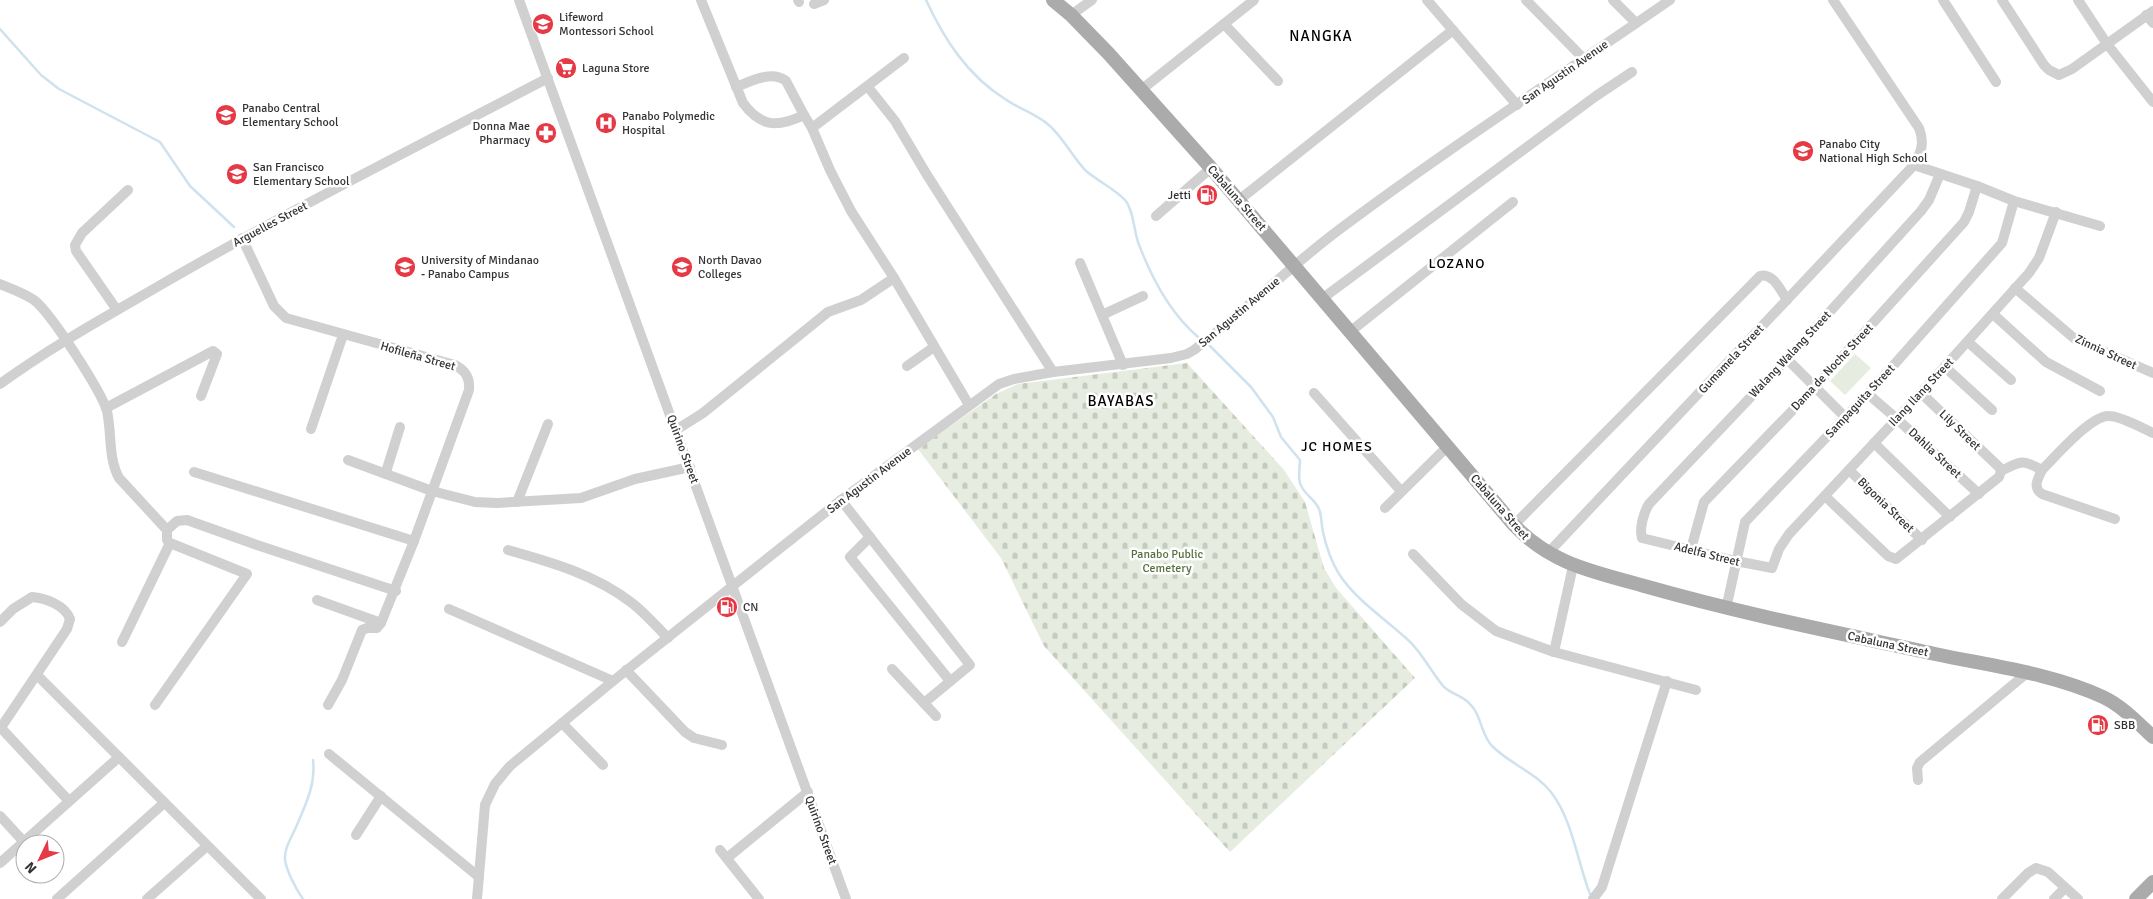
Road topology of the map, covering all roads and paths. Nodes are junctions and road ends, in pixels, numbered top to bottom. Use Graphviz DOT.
graph roads {
  1 [pos="519,0"];
  2 [pos="701,0"];
  3 [pos="1053,0"];
  4 [pos="1092,0"];
  5 [pos="1254,0"];
  6 [pos="1427,0"];
  7 [pos="1526,0"];
  8 [pos="1613,0"];
  9 [pos="1670,0"];
  10 [pos="1833,0"];
  11 [pos="1943,0"];
  12 [pos="2002,0"];
  13 [pos="2078,0"];
  14 [pos="1071,15"];
  15 [pos="2151,16"];
  16 [pos="1636,23"];
  17 [pos="1224,24"];
  18 [pos="1453,30"];
  19 [pos="2107,44"];
  20 [pos="904,58"];
  21 [pos="1583,58"];
  22 [pos="1632,72"];
  23 [pos="548,78"];
  24 [pos="1278,81"];
  25 [pos="1996,82"];
  26 [pos="736,87"];
  27 [pos="868,87"];
  28 [pos="1141,90"];
  29 [pos="2153,102"];
  30 [pos="1517,105"];
  31 [pos="804,115"];
  32 [pos="812,128"];
  33 [pos="1914,165"];
  34 [pos="1212,168"];
  35 [pos="1940,174"];
  36 [pos="1977,186"];
  37 [pos="128,190"];
  38 [pos="1239,200"];
  39 [pos="2014,201"];
  40 [pos="1512,202"];
  41 [pos="2056,212"];
  42 [pos="1156,216"];
  43 [pos="2100,226"];
  44 [pos="242,238"];
  45 [pos="1080,263"];
  46 [pos="1294,265"];
  47 [pos="894,278"];
  48 [pos="0,284"];
  49 [pos="2015,288"];
  50 [pos="1143,296"];
  51 [pos="1323,298"];
  52 [pos="1787,300"];
  53 [pos="117,310"];
  54 [pos="1993,314"];
  55 [pos="1102,315"];
  56 [pos="1351,330"];
  57 [pos="343,335"];
  58 [pos="66,341"];
  59 [pos="1968,342"];
  60 [pos="934,347"];
  61 [pos="1787,360"];
  62 [pos="1122,365"];
  63 [pos="907,366"];
  64 [pos="1945,367"];
  65 [pos="1053,372"];
  66 [pos="2153,373"];
  67 [pos="2010,380"];
  68 [pos="0,384"];
  69 [pos="1814,387"];
  70 [pos="2100,391"];
  71 [pos="1314,393"];
  72 [pos="1921,393"];
  73 [pos="1868,394"];
  74 [pos="201,396"];
  75 [pos="968,405"];
  76 [pos="106,408"];
  77 [pos="1992,410"];
  78 [pos="1845,417"];
  79 [pos="1897,418"];
  80 [pos="548,424"];
  81 [pos="400,426"];
  82 [pos="311,429"];
  83 [pos="676,430"];
  84 [pos="2153,433"];
  85 [pos="1874,443"];
  86 [pos="1448,446"];
  87 [pos="348,460"];
  88 [pos="690,468"];
  89 [pos="2000,469"];
  90 [pos="1849,470"];
  91 [pos="2042,470"];
  92 [pos="194,472"];
  93 [pos="386,472"];
  94 [pos="432,491"];
  95 [pos="1401,491"];
  96 [pos="1979,494"];
  97 [pos="1825,496"];
  98 [pos="841,500"];
  99 [pos="517,502"];
  100 [pos="1385,508"];
  101 [pos="1950,517"];
  102 [pos="2115,519"];
  103 [pos="1514,525"];
  104 [pos="167,530"];
  105 [pos="1641,533"];
  106 [pos="870,537"];
  107 [pos="1922,540"];
  108 [pos="414,541"];
  109 [pos="170,543"];
  110 [pos="1691,549"];
  111 [pos="508,550"];
  112 [pos="1548,553"];
  113 [pos="1413,554"];
  114 [pos="1736,561"];
  115 [pos="1775,564"];
  116 [pos="1573,566"];
  117 [pos="734,586"];
  118 [pos="396,591"];
  119 [pos="317,600"];
  120 [pos="449,609"];
  121 [pos="1726,609"];
  122 [pos="0,622"];
  123 [pos="381,623"];
  124 [pos="668,638"];
  125 [pos="122,642"];
  126 [pos="1554,652"];
  127 [pos="892,668"];
  128 [pos="626,670"];
  129 [pos="2027,673"];
  130 [pos="36,675"];
  131 [pos="613,681"];
  132 [pos="950,681"];
  133 [pos="1667,681"];
  134 [pos="1696,690"];
  135 [pos="924,703"];
  136 [pos="155,705"];
  137 [pos="328,705"];
  138 [pos="936,716"];
  139 [pos="562,723"];
  140 [pos="0,728"];
  141 [pos="2153,737"];
  142 [pos="722,745"];
  143 [pos="330,754"];
  144 [pos="119,757"];
  145 [pos="603,765"];
  146 [pos="1918,780"];
  147 [pos="808,792"];
  148 [pos="381,796"];
  149 [pos="69,801"];
  150 [pos="164,803"];
  151 [pos="0,816"];
  152 [pos="17,834"];
  153 [pos="33,834"];
  154 [pos="356,835"];
  155 [pos="207,846"];
  156 [pos="15,850"];
  157 [pos="0,863"];
  158 [pos="479,877"];
  159 [pos="2153,882"];
  160 [pos="2066,888"];
  161 [pos="57,899"];
  162 [pos="147,899"];
  163 [pos="261,899"];
  164 [pos="477,899"];
  165 [pos="759,899"];
  166 [pos="846,899"];
  167 [pos="1593,899"];
  168 [pos="2002,899"];
  169 [pos="2054,899"];
  170 [pos="2078,899"];
  171 [pos="2136,899"];
  1 -- 23 [label="street, Quirino Street"];
  2 -- 26 [label="street"];
  3 -- 14 [label="main road, Cabaluna Street"];
  4 -- 14 [label="street"];
  5 -- 17 [label="street"];
  6 -- 18 [label="street"];
  7 -- 21 [label="street"];
  8 -- 16 [label="street"];
  9 -- 16 [label="street, San Agustin Avenue"];
  10 -- 33 [label="street"];
  11 -- 25 [label="street"];
  12 -- 19 [label="street"];
  13 -- 19 [label="street"];
  14 -- 28 [label="main road, Cabaluna Street"];
  15 -- 19 [label="street"];
  16 -- 21 [label="street, San Agustin Avenue"];
  17 -- 24 [label="street"];
  17 -- 28 [label="street"];
  18 -- 30 [label="street"];
  18 -- 38 [label="street"];
  19 -- 29 [label="street"];
  20 -- 27 [label="street"];
  21 -- 30 [label="street, San Agustin Avenue"];
  22 -- 51 [label="street"];
  23 -- 44 [label="street, Arguelles Street"];
  23 -- 83 [label="street, Quirino Street"];
  26 -- 31 [label="street"];
  26 -- 31 [label="street"];
  27 -- 32 [label="street"];
  27 -- 65 [label="street"];
  28 -- 34 [label="main road, Cabaluna Street"];
  30 -- 46 [label="street, San Agustin Avenue"];
  31 -- 32 [label="street"];
  32 -- 47 [label="street"];
  33 -- 35 [label="street"];
  33 -- 52 [label="street, Gumamela Street"];
  34 -- 38 [label="main road, Cabaluna Street"];
  34 -- 42 [label="street"];
  35 -- 36 [label="street"];
  35 -- 61 [label="street, Walang Walang Street"];
  36 -- 39 [label="street"];
  36 -- 69 [label="street, Dama de Noche Street"];
  37 -- 53 [label="street"];
  38 -- 46 [label="main road, Cabaluna Street"];
  39 -- 41 [label="street"];
  39 -- 73 [label="street, Sampaguita Street"];
  40 -- 56 [label="street"];
  41 -- 43 [label="street"];
  41 -- 49 [label="street, Ilang Ilang Street"];
  44 -- 53 [label="street, Arguelles Street"];
  44 -- 57 [label="street, Hofileña Street"];
  45 -- 55 [label="street"];
  46 -- 51 [label="main road, Cabaluna Street"];
  46 -- 62 [label="street, San Agustin Avenue"];
  47 -- 60 [label="street"];
  47 -- 83 [label="street"];
  48 -- 58 [label="street"];
  49 -- 54 [label="street, Ilang Ilang Street"];
  49 -- 66 [label="street, Zinnia Street"];
  50 -- 55 [label="street"];
  51 -- 56 [label="main road, Cabaluna Street"];
  52 -- 103 [label="street"];
  52 -- 112 [label="street, Gumamela Street"];
  53 -- 58 [label="street, Arguelles Street"];
  54 -- 59 [label="street, Ilang Ilang Street"];
  54 -- 70 [label="street"];
  55 -- 62 [label="street"];
  56 -- 86 [label="main road, Cabaluna Street"];
  57 -- 82 [label="street"];
  57 -- 94 [label="street, Hofileña Street"];
  58 -- 68 [label="street, Arguelles Street"];
  58 -- 76 [label="street"];
  59 -- 64 [label="street, Ilang Ilang Street"];
  59 -- 67 [label="street"];
  60 -- 63 [label="street"];
  60 -- 75 [label="street"];
  61 -- 69 [label="street"];
  61 -- 105 [label="street, Walang Walang Street"];
  62 -- 65 [label="street, San Agustin Avenue"];
  64 -- 72 [label="street, Ilang Ilang Street"];
  64 -- 77 [label="street"];
  65 -- 75 [label="street, San Agustin Avenue"];
  69 -- 78 [label="street"];
  69 -- 110 [label="street, Dama de Noche Street"];
  71 -- 95 [label="street"];
  72 -- 79 [label="street, Ilang Ilang Street"];
  72 -- 89 [label="street, Lily Street"];
  73 -- 78 [label="street, Sampaguita Street"];
  73 -- 79 [label="street, Dahlia Street"];
  74 -- 76 [label="street"];
  75 -- 98 [label="street, San Agustin Avenue"];
  76 -- 104 [label="street"];
  78 -- 114 [label="street, Sampaguita Street"];
  79 -- 85 [label="street, Ilang Ilang Street"];
  79 -- 96 [label="street, Dahlia Street"];
  80 -- 99 [label="street"];
  81 -- 93 [label="street"];
  83 -- 88 [label="street, Quirino Street"];
  84 -- 91 [label="street"];
  85 -- 90 [label="street, Ilang Ilang Street"];
  85 -- 101 [label="street"];
  86 -- 95 [label="street"];
  86 -- 103 [label="main road, Cabaluna Street"];
  87 -- 93 [label="street"];
  88 -- 99 [label="street"];
  88 -- 117 [label="street, Quirino Street"];
  89 -- 91 [label="street"];
  89 -- 96 [label="street"];
  90 -- 97 [label="street, Ilang Ilang Street"];
  90 -- 107 [label="street, Bigonia Street"];
  91 -- 102 [label="street"];
  92 -- 108 [label="street"];
  93 -- 94 [label="street"];
  94 -- 99 [label="street"];
  94 -- 108 [label="street, Hofileña Street"];
  95 -- 100 [label="street"];
  96 -- 101 [label="street"];
  97 -- 107 [label="street"];
  97 -- 115 [label="street, Ilang Ilang Street"];
  98 -- 106 [label="street"];
  98 -- 117 [label="street, San Agustin Avenue"];
  101 -- 107 [label="street"];
  103 -- 112 [label="main road, Cabaluna Street"];
  104 -- 109 [label="street"];
  104 -- 118 [label="street"];
  105 -- 110 [label="street, Adelfa Street"];
  106 -- 132 [label="street"];
  106 -- 132 [label="street"];
  108 -- 118 [label="street, Hofileña Street"];
  109 -- 125 [label="street"];
  109 -- 136 [label="street"];
  110 -- 114 [label="street, Adelfa Street"];
  111 -- 124 [label="street"];
  112 -- 116 [label="main road, Cabaluna Street"];
  113 -- 126 [label="street"];
  114 -- 115 [label="street, Adelfa Street"];
  114 -- 121 [label="street, Sampaguita Street"];
  116 -- 121 [label="main road, Cabaluna Street"];
  116 -- 126 [label="street"];
  117 -- 124 [label="street, San Agustin Avenue"];
  117 -- 147 [label="street, Quirino Street"];
  118 -- 123 [label="street, Hofileña Street"];
  119 -- 123 [label="street"];
  120 -- 131 [label="street"];
  121 -- 129 [label="main road, Cabaluna Street"];
  122 -- 130 [label="street"];
  123 -- 137 [label="street"];
  124 -- 128 [label="street, San Agustin Avenue"];
  126 -- 133 [label="street"];
  127 -- 135 [label="street"];
  128 -- 131 [label="street, San Agustin Avenue"];
  128 -- 142 [label="street"];
  129 -- 141 [label="main road, Cabaluna Street"];
  129 -- 146 [label="street"];
  130 -- 140 [label="street"];
  130 -- 144 [label="street"];
  131 -- 139 [label="street, San Agustin Avenue"];
  132 -- 135 [label="street"];
  133 -- 134 [label="street"];
  133 -- 167 [label="street"];
  135 -- 138 [label="street"];
  139 -- 145 [label="street"];
  139 -- 158 [label="street, San Agustin Avenue"];
  140 -- 149 [label="street"];
  143 -- 148 [label="street"];
  144 -- 149 [label="street"];
  144 -- 150 [label="street"];
  147 -- 165 [label="street"];
  147 -- 166 [label="street, Quirino Street"];
  148 -- 154 [label="street"];
  148 -- 158 [label="street"];
  149 -- 153 [label="street"];
  150 -- 155 [label="street"];
  150 -- 161 [label="street"];
  151 -- 152 [label="street"];
  155 -- 162 [label="street"];
  155 -- 163 [label="street"];
  156 -- 157 [label="street"];
  158 -- 164 [label="street, San Agustin Avenue"];
  159 -- 171 [label="main road"];
  160 -- 168 [label="street"];
  160 -- 169 [label="street"];
  160 -- 170 [label="street"];
}
